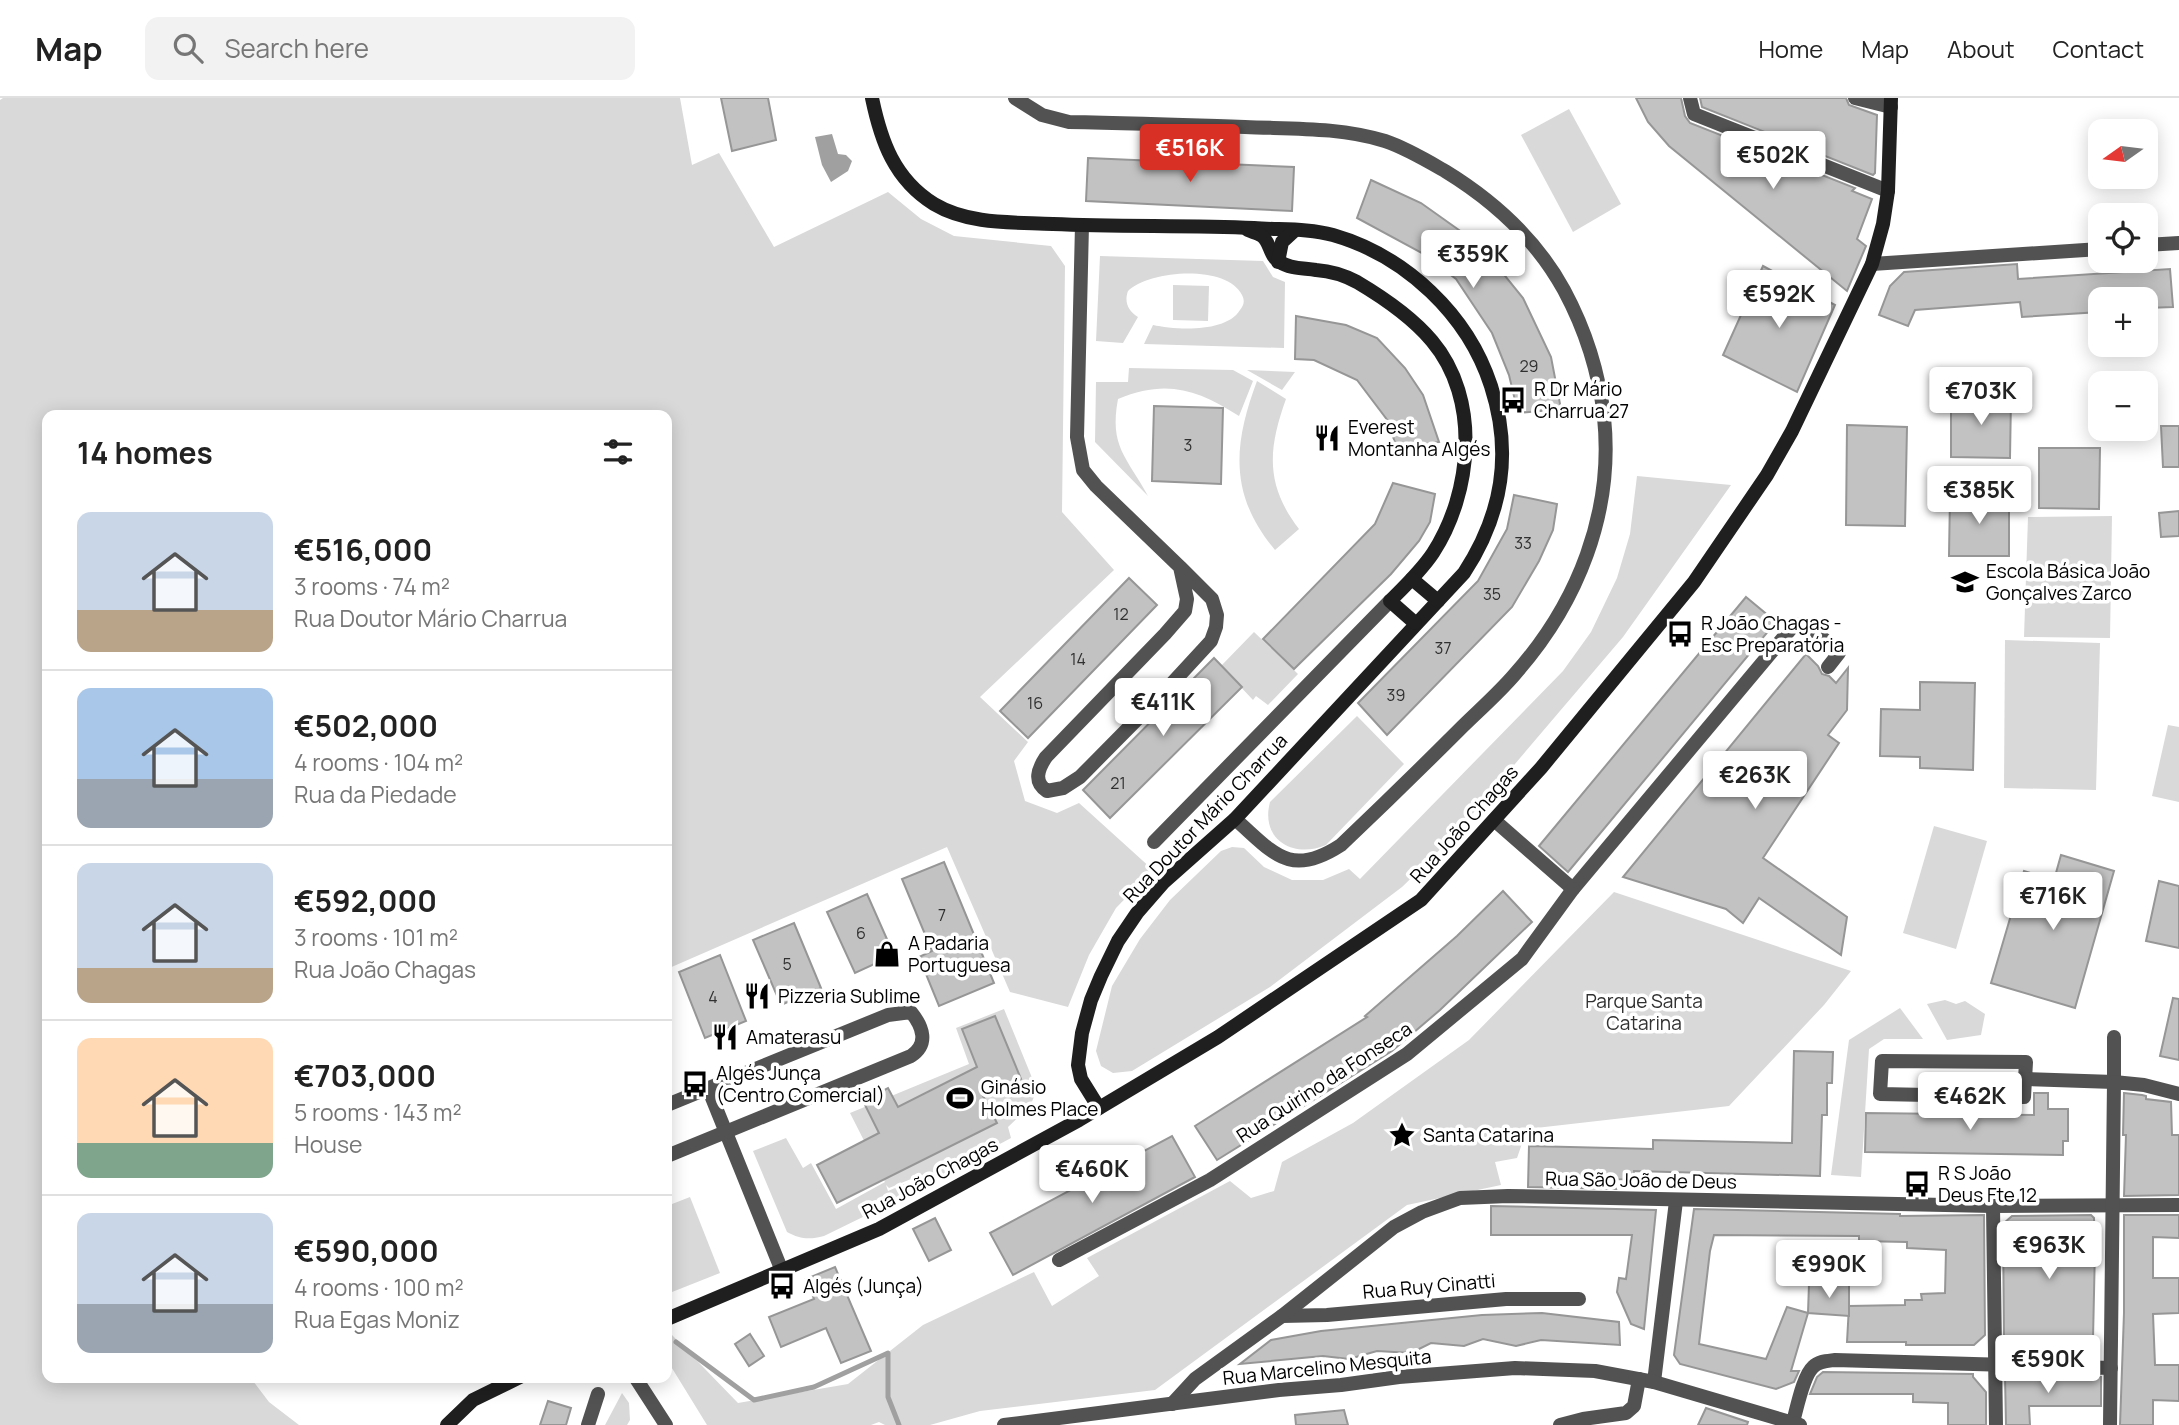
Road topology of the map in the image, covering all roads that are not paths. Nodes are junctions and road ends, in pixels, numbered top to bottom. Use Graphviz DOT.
graph roads {
  1 [pos="872,98"];
  2 [pos="1015,98"];
  3 [pos="1690,98"];
  4 [pos="1855,98"];
  5 [pos="1891,103"];
  6 [pos="1888,191"];
  7 [pos="1082,225"];
  8 [pos="1244,228"];
  9 [pos="1295,230"];
  10 [pos="2179,243"];
  11 [pos="2158,244"];
  12 [pos="2088,249"];
  13 [pos="1278,262"];
  14 [pos="1872,264"];
  15 [pos="1180,567"];
  16 [pos="1412,579"];
  17 [pos="1390,601"];
  18 [pos="1438,601"];
  19 [pos="1415,623"];
  20 [pos="1828,667"];
  21 [pos="1234,819"];
  22 [pos="1494,820"];
  23 [pos="1154,842"];
  24 [pos="1573,889"];
  25 [pos="2113,1037"];
  26 [pos="2025,1079"];
  27 [pos="2114,1082"];
  28 [pos="708,1088"];
  29 [pos="2179,1094"];
  30 [pos="672,1103"];
  31 [pos="1099,1108"];
  32 [pos="725,1132"];
  33 [pos="672,1154"];
  34 [pos="1676,1201"];
  35 [pos="2113,1205"];
  36 [pos="2179,1205"];
  37 [pos="1993,1206"];
  38 [pos="1059,1260"];
  39 [pos="782,1271"];
  40 [pos="1579,1299"];
  41 [pos="1282,1316"];
  42 [pos="672,1317"];
  43 [pos="1994,1366"];
  44 [pos="2111,1368"];
  45 [pos="1639,1379"];
  46 [pos="1654,1382"];
  47 [pos="508,1383"];
  48 [pos="639,1383"];
  49 [pos="598,1394"];
  50 [pos="1172,1404"];
  51 [pos="1797,1423"];
  52 [pos="447,1425"];
  53 [pos="587,1425"];
  54 [pos="666,1425"];
  55 [pos="1004,1425"];
  56 [pos="1560,1425"];
  57 [pos="1996,1425"];
  58 [pos="2110,1425"];
  1 -- 7 [label="street, Rua Doutor Mário Charrua"];
  2 -- 21 [label="street"];
  3 -- 6 [label="street"];
  4 -- 5 [label="street"];
  5 -- 6 [label="street, Rua João Chagas"];
  6 -- 14 [label="street, Rua João Chagas"];
  7 -- 8 [label="street, Rua Doutor Mário Charrua"];
  7 -- 15 [label="street"];
  8 -- 9 [label="street, Rua Doutor Mário Charrua"];
  8 -- 13 [label="street"];
  9 -- 13 [label="street"];
  9 -- 18 [label="street, Rua Doutor Mário Charrua"];
  10 -- 11 [label="street"];
  12 -- 14 [label="street"];
  13 -- 16 [label="street, Rua Doutor Mário Charrua"];
  14 -- 22 [label="street, Rua João Chagas"];
  15 -- 15 [label="street"];
  16 -- 17 [label="street, Rua Doutor Mário Charrua"];
  16 -- 18 [label="street"];
  17 -- 19 [label="street"];
  17 -- 23 [label="street, Rua Doutor Mário Charrua"];
  18 -- 19 [label="street, Rua Doutor Mário Charrua"];
  19 -- 21 [label="street, Rua Doutor Mário Charrua"];
  20 -- 24 [label="street, Rua Quirino da Fonseca"];
  21 -- 31 [label="street, Rua Doutor Mário Charrua"];
  22 -- 24 [label="street"];
  22 -- 31 [label="street, Rua João Chagas"];
  24 -- 38 [label="street, Rua Quirino da Fonseca"];
  25 -- 27 [label="street"];
  26 -- 26 [label="street"];
  26 -- 27 [label="street"];
  27 -- 29 [label="street"];
  27 -- 35 [label="street"];
  28 -- 30 [label="street"];
  28 -- 32 [label="street"];
  28 -- 32 [label="street"];
  31 -- 39 [label="street, Rua João Chagas"];
  32 -- 33 [label="street"];
  32 -- 39 [label="street"];
  34 -- 37 [label="street, Rua São João de Deus"];
  34 -- 41 [label="street, Rua São João de Deus"];
  34 -- 46 [label="street"];
  35 -- 36 [label="street, Rua São João de Deus"];
  35 -- 37 [label="street, Rua São João de Deus"];
  35 -- 44 [label="street"];
  37 -- 43 [label="street"];
  39 -- 42 [label="street, Rua João Chagas"];
  40 -- 41 [label="street, Rua Ruy Cinatti"];
  41 -- 50 [label="street, Rua São João de Deus"];
  43 -- 44 [label="street"];
  43 -- 51 [label="street"];
  43 -- 57 [label="street"];
  44 -- 58 [label="street"];
  45 -- 46 [label="street, Rua Marcelino Mesquita"];
  45 -- 50 [label="street, Rua Marcelino Mesquita"];
  45 -- 56 [label="street"];
  46 -- 51 [label="street, Rua Marcelino Mesquita"];
  47 -- 52 [label="street"];
  48 -- 54 [label="street"];
  49 -- 53 [label="street"];
  50 -- 55 [label="street, Rua Marcelino Mesquita"];
}
